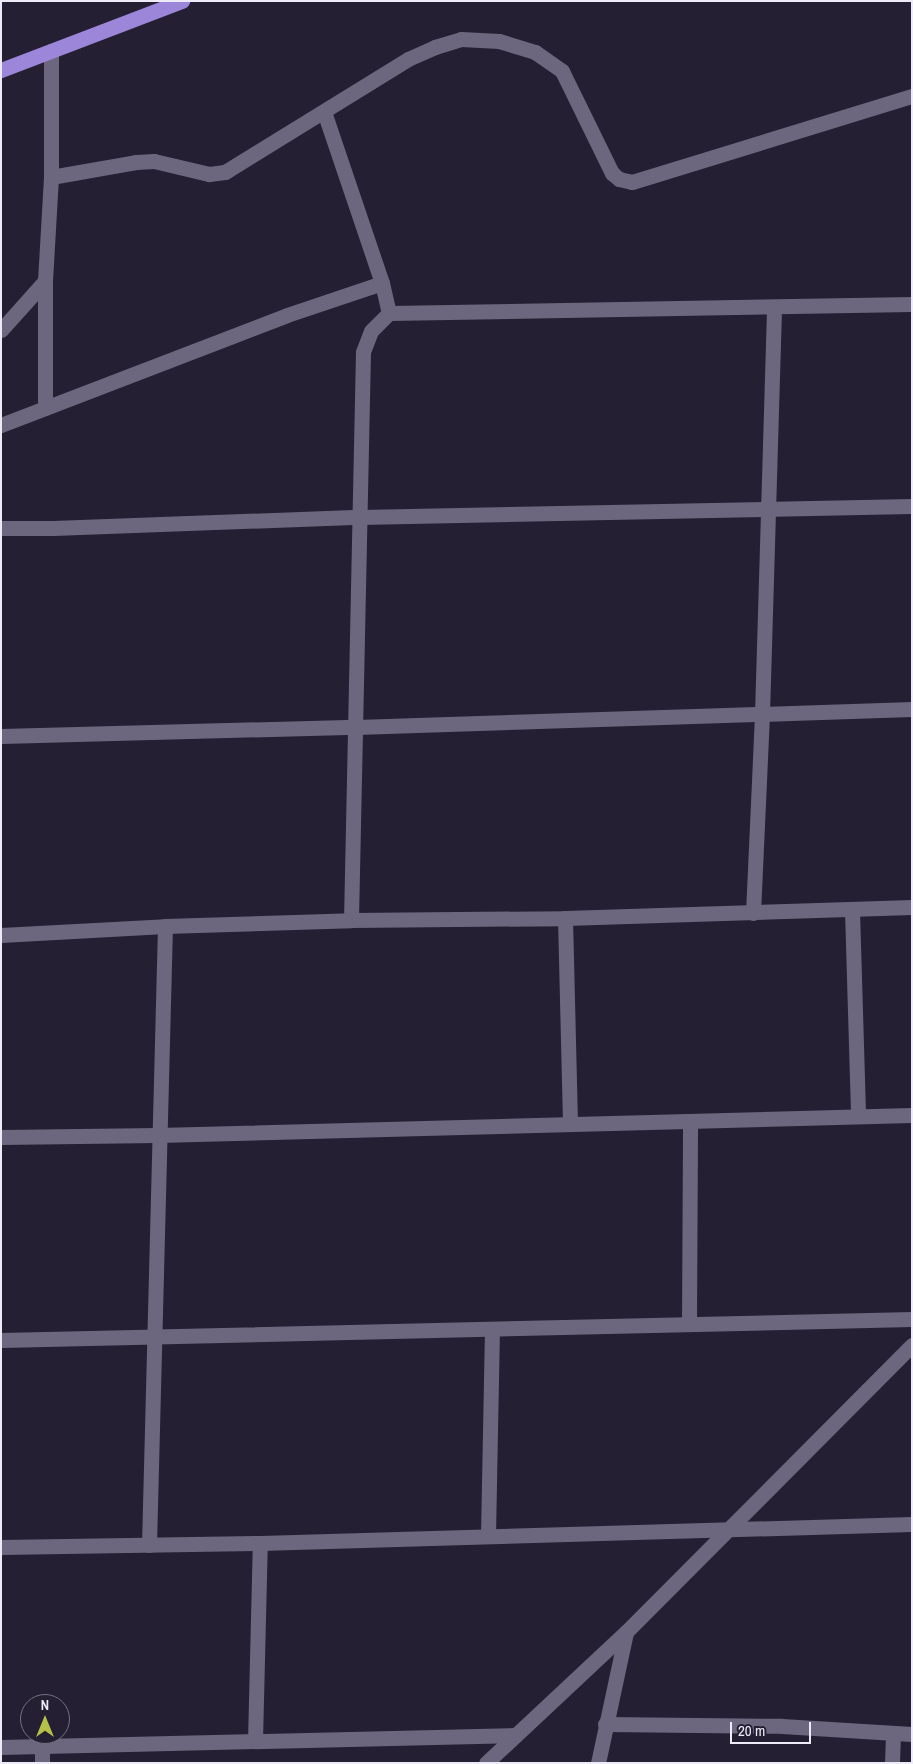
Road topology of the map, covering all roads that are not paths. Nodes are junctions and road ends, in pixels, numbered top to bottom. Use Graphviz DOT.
graph roads {
  1 [pos="182,1"];
  2 [pos="51,51"];
  3 [pos="1,70"];
  4 [pos="912,96"];
  5 [pos="324,112"];
  6 [pos="51,177"];
  7 [pos="45,281"];
  8 [pos="382,283"];
  9 [pos="912,304"];
  10 [pos="774,308"];
  11 [pos="389,313"];
  12 [pos="1,330"];
  13 [pos="45,408"];
  14 [pos="1,425"];
  15 [pos="912,506"];
  16 [pos="767,508"];
  17 [pos="360,517"];
  18 [pos="1,528"];
  19 [pos="912,709"];
  20 [pos="762,714"];
  21 [pos="356,728"];
  22 [pos="1,736"];
  23 [pos="912,907"];
  24 [pos="852,910"];
  25 [pos="753,913"];
  26 [pos="566,918"];
  27 [pos="351,920"];
  28 [pos="165,926"];
  29 [pos="1,935"];
  30 [pos="912,1115"];
  31 [pos="858,1116"];
  32 [pos="690,1121"];
  33 [pos="570,1123"];
  34 [pos="158,1135"];
  35 [pos="1,1137"];
  36 [pos="912,1319"];
  37 [pos="689,1324"];
  38 [pos="492,1330"];
  39 [pos="154,1337"];
  40 [pos="1,1340"];
  41 [pos="912,1345"];
  42 [pos="912,1524"];
  43 [pos="727,1528"];
  44 [pos="488,1536"];
  45 [pos="260,1543"];
  46 [pos="149,1545"];
  47 [pos="1,1547"];
  48 [pos="626,1632"];
  49 [pos="605,1724"];
  50 [pos="893,1733"];
  51 [pos="912,1734"];
  52 [pos="516,1735"];
  53 [pos="255,1741"];
  54 [pos="42,1746"];
  55 [pos="1,1747"];
  56 [pos="42,1763"];
  57 [pos="486,1763"];
  58 [pos="598,1763"];
  59 [pos="892,1763"];
  1 -- 2 [label="highway"];
  2 -- 3 [label="highway"];
  2 -- 6 [label="street"];
  4 -- 5 [label="street"];
  5 -- 6 [label="street"];
  5 -- 8 [label="street"];
  6 -- 7 [label="street"];
  7 -- 12 [label="street"];
  7 -- 13 [label="street"];
  8 -- 11 [label="street"];
  8 -- 13 [label="street"];
  9 -- 10 [label="street"];
  10 -- 11 [label="street"];
  10 -- 16 [label="street"];
  11 -- 17 [label="street"];
  13 -- 14 [label="street"];
  15 -- 16 [label="street"];
  16 -- 17 [label="street"];
  16 -- 20 [label="street"];
  17 -- 18 [label="street"];
  17 -- 21 [label="street"];
  19 -- 20 [label="street"];
  20 -- 21 [label="street"];
  20 -- 25 [label="street"];
  21 -- 22 [label="street"];
  21 -- 27 [label="street"];
  23 -- 24 [label="street"];
  24 -- 25 [label="street"];
  24 -- 31 [label="street"];
  25 -- 26 [label="street"];
  26 -- 27 [label="street"];
  26 -- 33 [label="street"];
  27 -- 28 [label="street"];
  28 -- 29 [label="street"];
  28 -- 34 [label="street"];
  30 -- 31 [label="street"];
  31 -- 32 [label="street"];
  32 -- 33 [label="street"];
  32 -- 37 [label="street"];
  33 -- 34 [label="street"];
  34 -- 35 [label="street"];
  34 -- 39 [label="street"];
  36 -- 37 [label="street"];
  37 -- 38 [label="street"];
  38 -- 39 [label="street"];
  38 -- 44 [label="street"];
  39 -- 40 [label="street"];
  39 -- 46 [label="street"];
  41 -- 43 [label="street"];
  42 -- 43 [label="street"];
  43 -- 44 [label="street"];
  43 -- 48 [label="street"];
  44 -- 45 [label="street"];
  45 -- 46 [label="street"];
  45 -- 53 [label="street"];
  46 -- 47 [label="street"];
  48 -- 49 [label="street"];
  48 -- 52 [label="street"];
  49 -- 50 [label="street"];
  49 -- 58 [label="street"];
  50 -- 51 [label="street"];
  50 -- 59 [label="street"];
  52 -- 53 [label="street"];
  52 -- 57 [label="street"];
  53 -- 54 [label="street"];
  54 -- 55 [label="street"];
  54 -- 56 [label="street"];
}
